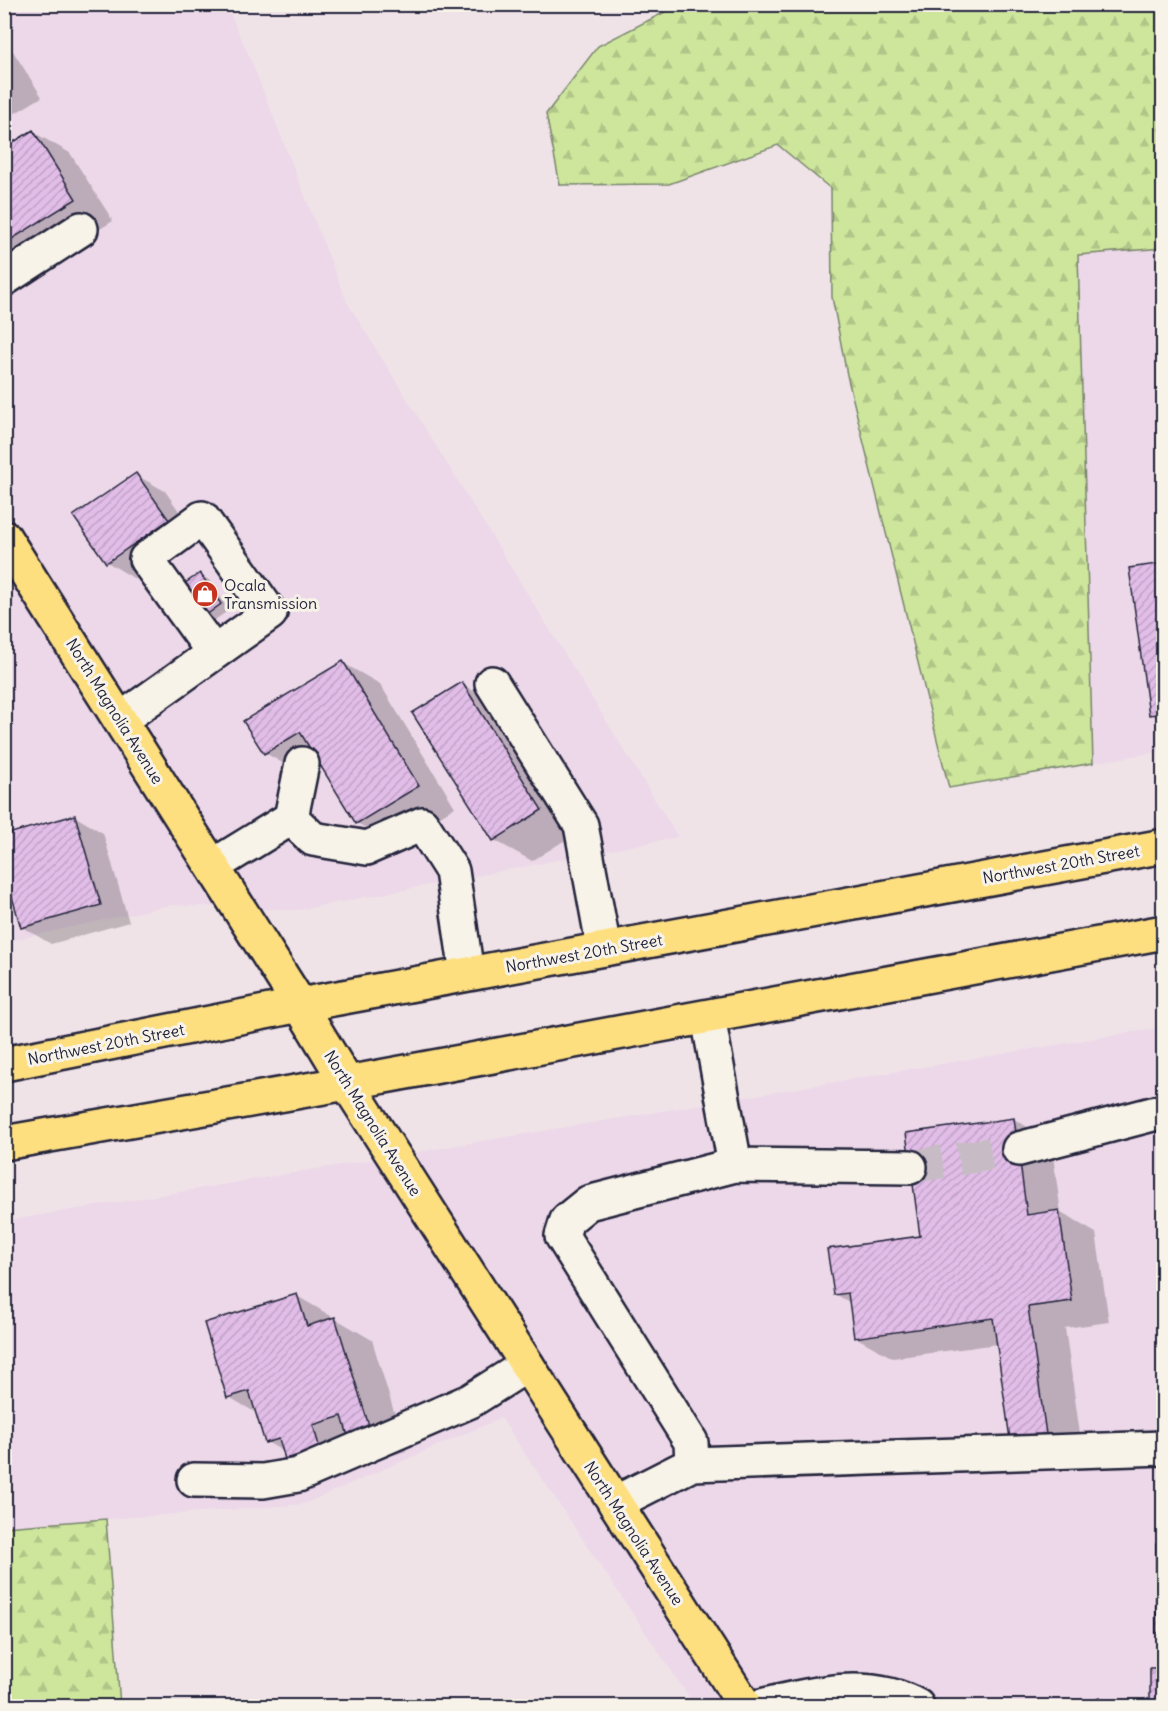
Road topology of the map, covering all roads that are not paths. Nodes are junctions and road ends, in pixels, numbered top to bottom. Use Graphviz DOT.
graph roads {
  1 [pos="81,229"];
  2 [pos="4,279"];
  3 [pos="4,537"];
  4 [pos="214,653"];
  5 [pos="492,683"];
  6 [pos="120,720"];
  7 [pos="302,764"];
  8 [pos="291,818"];
  9 [pos="1164,846"];
  10 [pos="213,866"];
  11 [pos="1163,932"];
  12 [pos="1164,937"];
  13 [pos="604,949"];
  14 [pos="467,974"];
  15 [pos="300,1005"];
  16 [pos="708,1017"];
  17 [pos="4,1064"];
  18 [pos="347,1083"];
  19 [pos="1164,1111"];
  20 [pos="4,1143"];
  21 [pos="1019,1149"];
  22 [pos="735,1165"];
  23 [pos="910,1167"];
  24 [pos="527,1365"];
  25 [pos="1164,1448"];
  26 [pos="692,1464"];
  27 [pos="194,1480"];
  28 [pos="615,1503"];
  29 [pos="745,1707"];
  30 [pos="761,1707"];
  31 [pos="917,1707"];
  1 -- 2 [label="lane"];
  3 -- 6 [label="main road, North Magnolia Avenue"];
  4 -- 6 [label="lane"];
  5 -- 13 [label="lane"];
  6 -- 10 [label="main road, North Magnolia Avenue"];
  7 -- 8 [label="lane"];
  8 -- 10 [label="lane"];
  8 -- 14 [label="lane"];
  9 -- 13 [label="main road, Northwest 20th Street"];
  10 -- 15 [label="main road, North Magnolia Avenue"];
  11 -- 12 [label="lane"];
  11 -- 16 [label="main road"];
  13 -- 14 [label="main road, Northwest 20th Street"];
  14 -- 15 [label="main road, Northwest 20th Street"];
  15 -- 17 [label="main road, Northwest 20th Street"];
  15 -- 18 [label="main road, North Magnolia Avenue"];
  16 -- 18 [label="main road"];
  16 -- 22 [label="lane"];
  18 -- 20 [label="main road"];
  18 -- 24 [label="main road, North Magnolia Avenue"];
  19 -- 21 [label="lane"];
  22 -- 23 [label="lane"];
  22 -- 26 [label="lane"];
  24 -- 27 [label="lane"];
  24 -- 28 [label="main road, North Magnolia Avenue"];
  25 -- 26 [label="lane"];
  26 -- 28 [label="lane"];
  28 -- 29 [label="main road, North Magnolia Avenue"];
  30 -- 31 [label="lane"];
}
